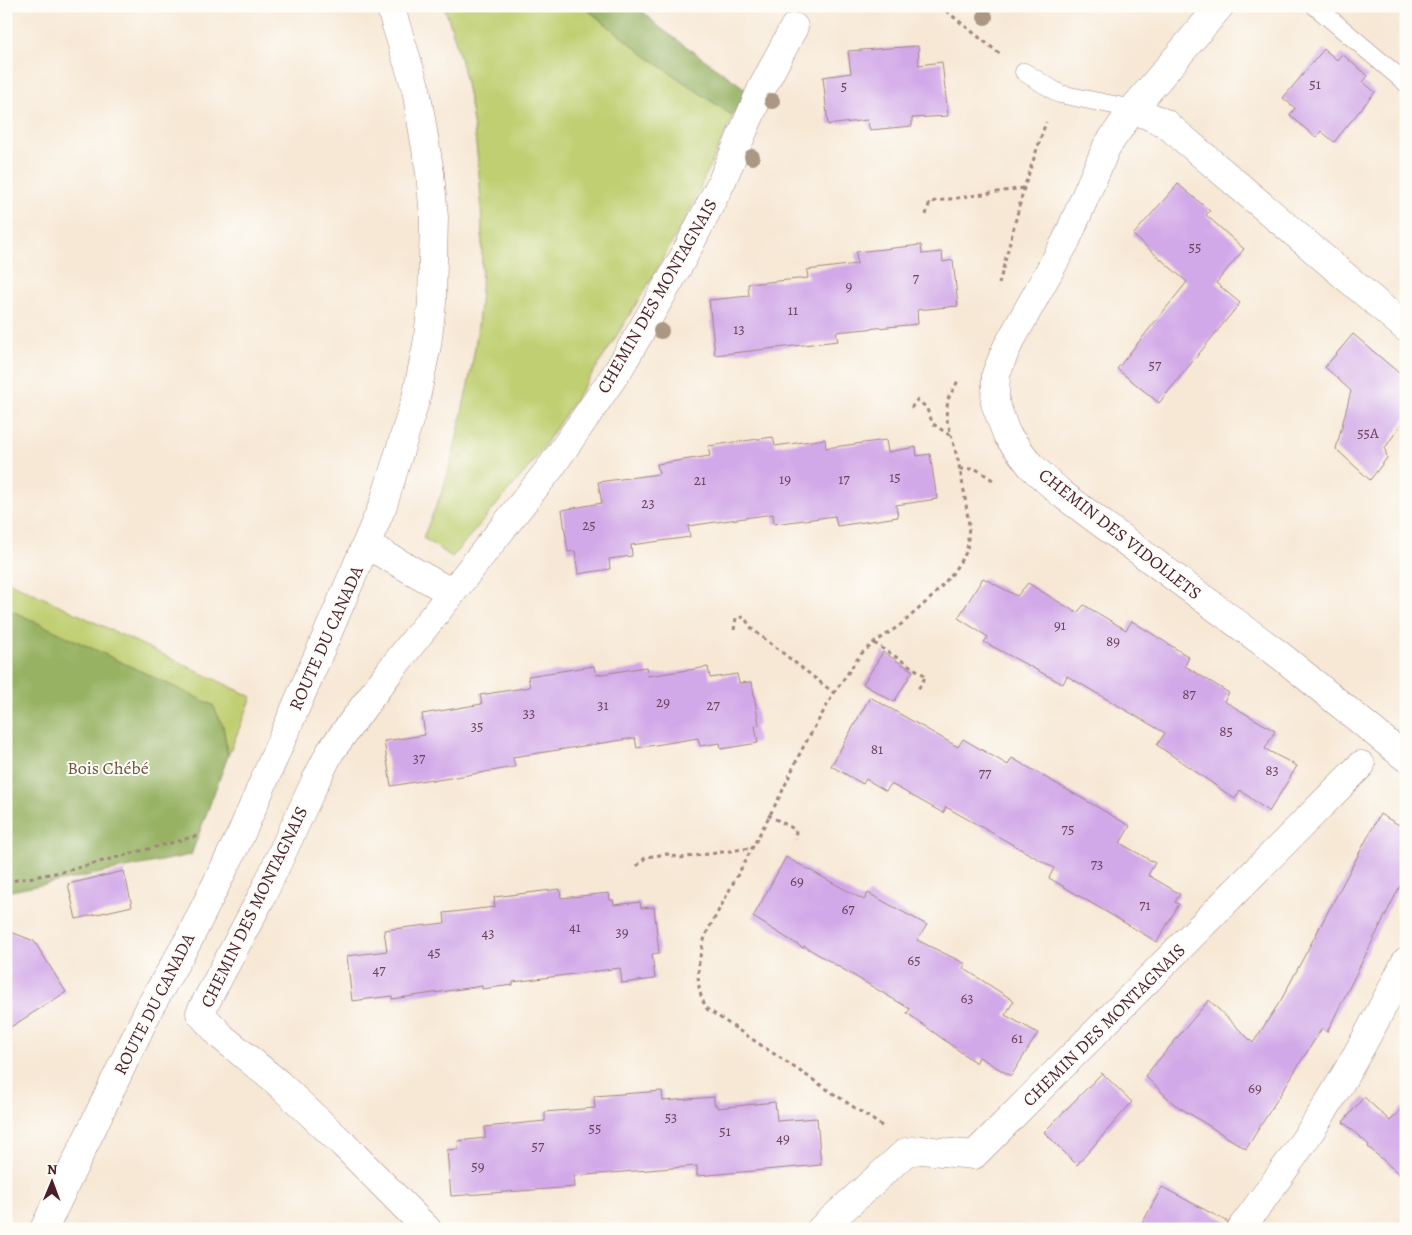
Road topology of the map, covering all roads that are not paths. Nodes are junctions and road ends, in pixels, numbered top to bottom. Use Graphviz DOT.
graph roads {
  1 [pos="390,6"];
  2 [pos="1220,6"];
  3 [pos="1315,6"];
  4 [pos="794,28"];
  5 [pos="1024,72"];
  6 [pos="1406,84"];
  7 [pos="1133,109"];
  8 [pos="1406,328"];
  9 [pos="367,545"];
  10 [pos="452,593"];
  11 [pos="1406,758"];
  12 [pos="1361,765"];
  13 [pos="1406,961"];
  14 [pos="1242,1227"];
  15 [pos="44,1229"];
  16 [pos="427,1229"];
  17 [pos="821,1229"];
  1 -- 9 [label="street, ROUTE DU CANADA"];
  2 -- 7 [label="street, CHEMIN DES VIDOLLETS"];
  3 -- 6 [label="lane"];
  4 -- 10 [label="street, CHEMIN DES MONTAGNAIS"];
  5 -- 7 [label="lane"];
  7 -- 8 [label="street"];
  7 -- 11 [label="street, CHEMIN DES VIDOLLETS"];
  9 -- 10 [label="street"];
  9 -- 15 [label="street, ROUTE DU CANADA"];
  10 -- 16 [label="street, CHEMIN DES MONTAGNAIS"];
  12 -- 17 [label="street, CHEMIN DES MONTAGNAIS"];
  13 -- 14 [label="street"];
}
